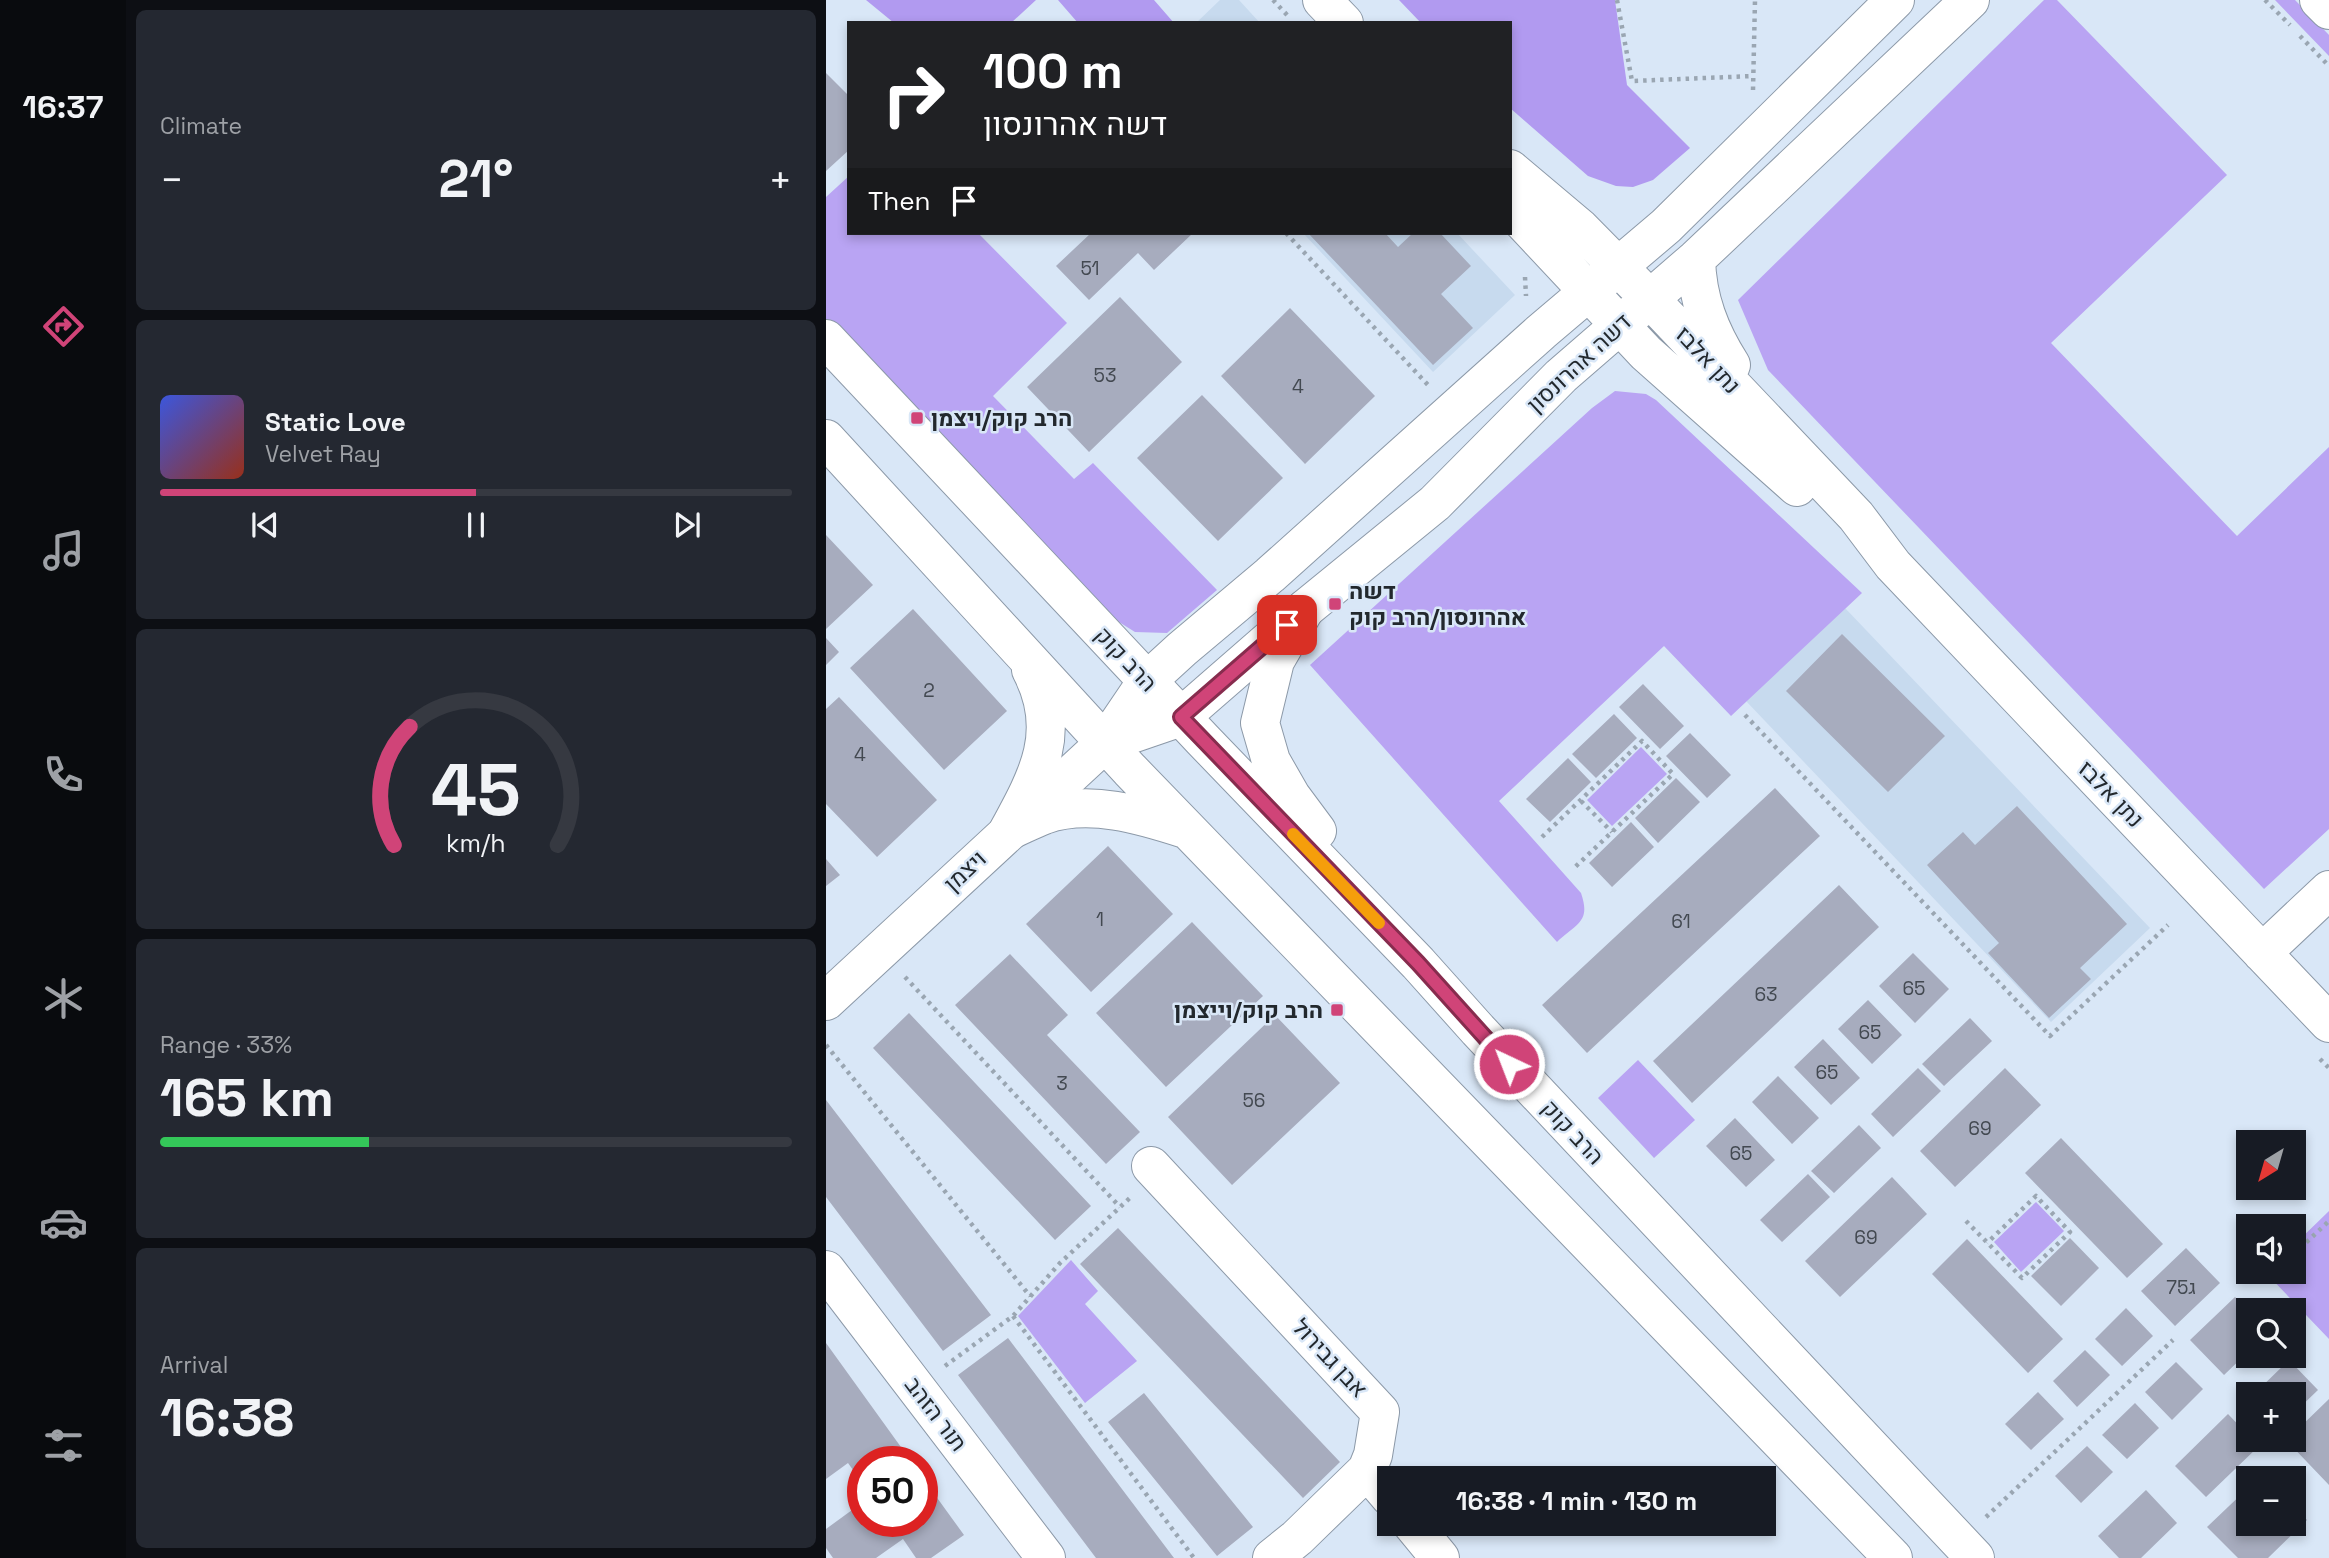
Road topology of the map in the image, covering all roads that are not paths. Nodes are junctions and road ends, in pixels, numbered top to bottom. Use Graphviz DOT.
graph roads {
  1 [pos="1322,0"];
  2 [pos="1895,0"];
  3 [pos="1970,0"];
  4 [pos="2319,0"];
  5 [pos="2329,10"];
  6 [pos="1342,21"];
  7 [pos="1512,171"];
  8 [pos="1512,210"];
  9 [pos="1696,260"];
  10 [pos="1618,267"];
  11 [pos="1588,292"];
  12 [pos="1650,299"];
  13 [pos="1620,325"];
  14 [pos="826,339"];
  15 [pos="1772,428"];
  16 [pos="826,439"];
  17 [pos="1893,565"];
  18 [pos="1305,609"];
  19 [pos="1023,656"];
  20 [pos="1147,681"];
  21 [pos="1181,717"];
  22 [pos="1105,743"];
  23 [pos="1008,831"];
  24 [pos="1190,831"];
  25 [pos="2329,890"];
  26 [pos="2262,953"];
  27 [pos="1418,963"];
  28 [pos="826,1001"];
  29 [pos="2329,1023"];
  30 [pos="1154,1169"];
  31 [pos="826,1270"];
  32 [pos="1377,1478"];
  33 [pos="1377,1485"];
  34 [pos="1422,1536"];
  35 [pos="1967,1550"];
  36 [pos="1046,1558"];
  37 [pos="1272,1558"];
  38 [pos="1440,1558"];
  39 [pos="1893,1558"];
  1 -- 6 [label="street"];
  2 -- 10 [label="street, דשה אהרונסון"];
  3 -- 9 [label="street, דשה אהרונסון"];
  4 -- 5 [label="street"];
  7 -- 10 [label="street, נתן אלבז"];
  8 -- 11 [label="street, נתן אלבז"];
  9 -- 12 [label="street, דשה אהרונסון"];
  9 -- 15 [label="street"];
  10 -- 11 [label="street, דשה אהרונסון"];
  10 -- 12 [label="street, נתן אלבז"];
  11 -- 13 [label="street, נתן אלבז"];
  11 -- 20 [label="street, דשה אהרונסון"];
  12 -- 13 [label="street, דשה אהרונסון"];
  12 -- 15 [label="street, נתן אלבז"];
  13 -- 17 [label="street, נתן אלבז"];
  13 -- 18 [label="street, דשה אהרונסון"];
  14 -- 20 [label="street, הרב קוק"];
  15 -- 17 [label="street, נתן אלבז"];
  16 -- 19 [label="street"];
  17 -- 26 [label="street, נתן אלבז"];
  18 -- 21 [label="street, דשה אהרונסון"];
  18 -- 27 [label="street"];
  19 -- 22 [label="street"];
  19 -- 23 [label="street"];
  20 -- 21 [label="street, הרב קוק"];
  20 -- 22 [label="street, ויצמן"];
  21 -- 22 [label="street, ויצמן"];
  21 -- 27 [label="street, הרב קוק"];
  22 -- 23 [label="street, ויצמן"];
  22 -- 24 [label="street"];
  23 -- 24 [label="street"];
  23 -- 28 [label="street, ויצמן"];
  24 -- 39 [label="street"];
  25 -- 26 [label="street"];
  26 -- 29 [label="street, נתן אלבז"];
  27 -- 35 [label="street, הרב קוק"];
  30 -- 32 [label="street, אבן גבירול"];
  31 -- 36 [label="street, תור הזהב"];
  33 -- 37 [label="street, אבן גבירול"];
  34 -- 38 [label="street"];
}
